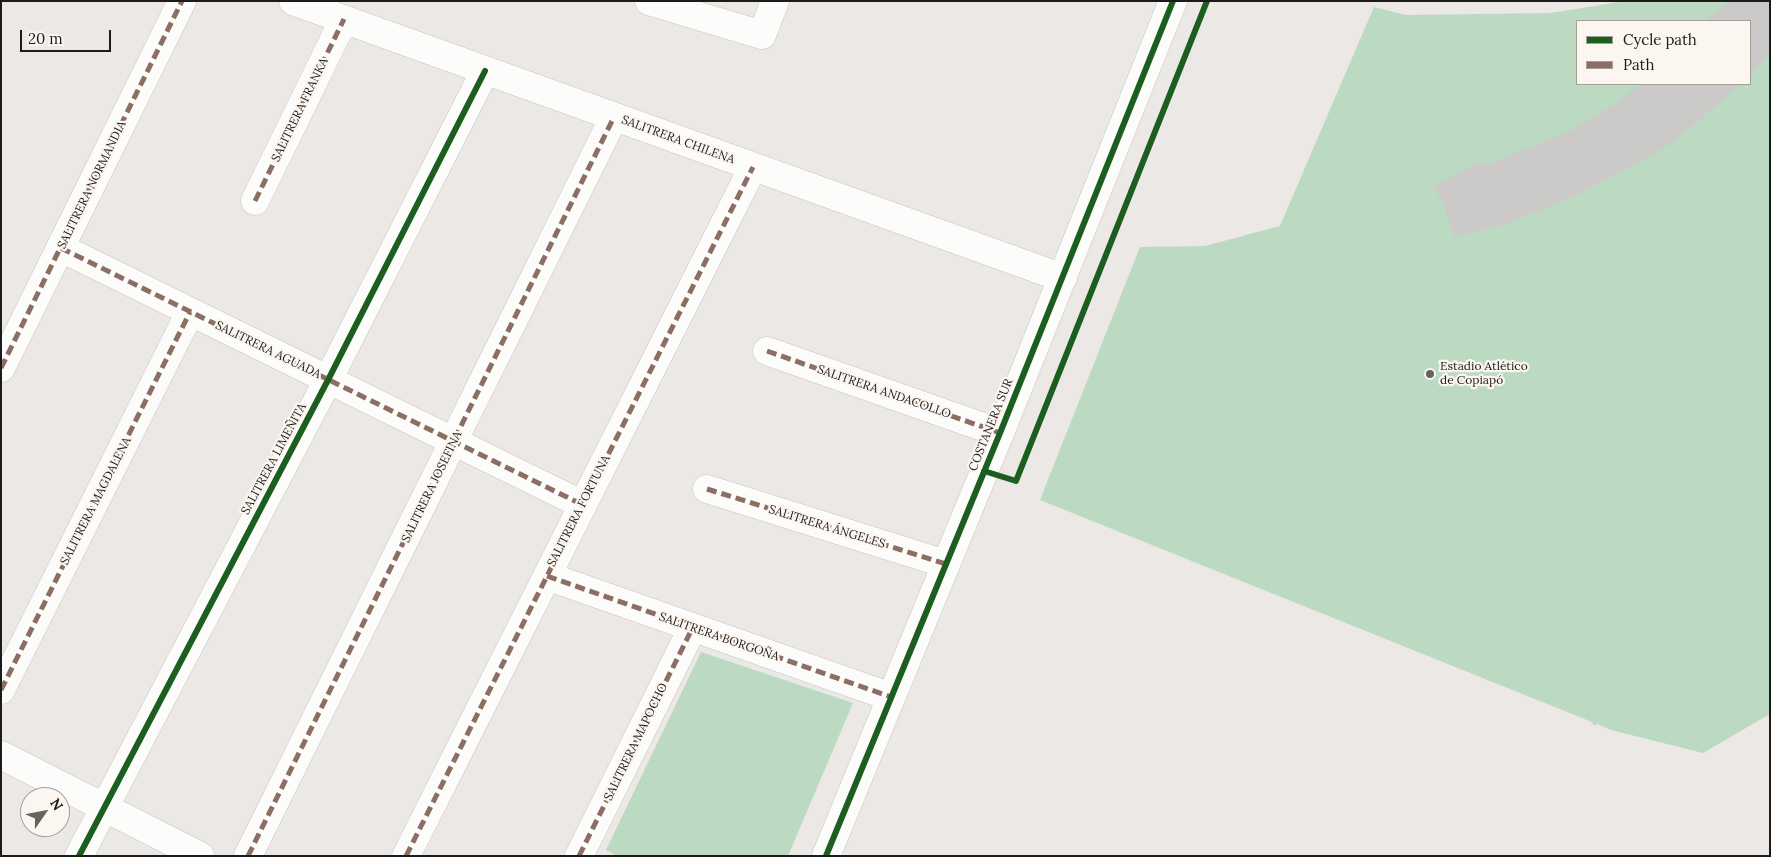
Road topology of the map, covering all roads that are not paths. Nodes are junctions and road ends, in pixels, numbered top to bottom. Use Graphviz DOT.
graph roads {
  1 [pos="182,1"];
  2 [pos="293,1"];
  3 [pos="649,1"];
  4 [pos="775,1"];
  5 [pos="1174,1"];
  6 [pos="344,20"];
  7 [pos="485,70"];
  8 [pos="614,117"];
  9 [pos="753,167"];
  10 [pos="255,201"];
  11 [pos="60,248"];
  12 [pos="1063,278"];
  13 [pos="190,312"];
  14 [pos="767,351"];
  15 [pos="1,368"];
  16 [pos="328,380"];
  17 [pos="1000,433"];
  18 [pos="454,442"];
  19 [pos="707,489"];
  20 [pos="582,505"];
  21 [pos="946,564"];
  22 [pos="547,576"];
  23 [pos="693,627"];
  24 [pos="1,690"];
  25 [pos="891,697"];
  26 [pos="1,755"];
  27 [pos="105,807"];
  28 [pos="581,855"];
  29 [pos="79,856"];
  30 [pos="200,856"];
  31 [pos="248,856"];
  32 [pos="406,856"];
  33 [pos="826,856"];
  1 -- 11 [label="street, SALITRERA NORMANDIA"];
  2 -- 6 [label="street, SALITRERA CHILENA"];
  3 -- 4 [label="street"];
  5 -- 12 [label="street, COSTANERA SUR"];
  6 -- 7 [label="street, SALITRERA CHILENA"];
  6 -- 10 [label="street, SALITRERA FRANKA"];
  7 -- 8 [label="street, SALITRERA CHILENA"];
  7 -- 16 [label="street, SALITRERA LIMEÑITA"];
  8 -- 9 [label="street, SALITRERA CHILENA"];
  8 -- 18 [label="street, SALITRERA JOSEFINA"];
  9 -- 12 [label="street, SALITRERA CHILENA"];
  9 -- 20 [label="street, SALITRERA FORTUNA"];
  11 -- 13 [label="street, SALITRERA AGUADA"];
  11 -- 15 [label="street, SALITRERA NORMANDIA"];
  12 -- 17 [label="street, COSTANERA SUR"];
  13 -- 16 [label="street, SALITRERA AGUADA"];
  13 -- 24 [label="street, SALITRERA MAGDALENA"];
  14 -- 17 [label="street, SALITRERA ANDACOLLO"];
  16 -- 18 [label="street, SALITRERA AGUADA"];
  16 -- 27 [label="street, SALITRERA LIMEÑITA"];
  17 -- 21 [label="street, COSTANERA SUR"];
  18 -- 20 [label="street, SALITRERA AGUADA"];
  18 -- 31 [label="street, SALITRERA JOSEFINA"];
  19 -- 21 [label="street, SALITRERA ÁNGELES"];
  20 -- 22 [label="street, SALITRERA FORTUNA"];
  21 -- 25 [label="street, COSTANERA SUR"];
  22 -- 23 [label="street, SALITRERA BORGOÑA"];
  22 -- 32 [label="street, SALITRERA FORTUNA"];
  23 -- 25 [label="street, SALITRERA BORGOÑA"];
  23 -- 28 [label="street, SALITRERA MAPOCHO"];
  25 -- 33 [label="street, COSTANERA SUR"];
  26 -- 27 [label="street"];
  27 -- 29 [label="street, SALITRERA LIMEÑITA"];
  27 -- 30 [label="street"];
}
